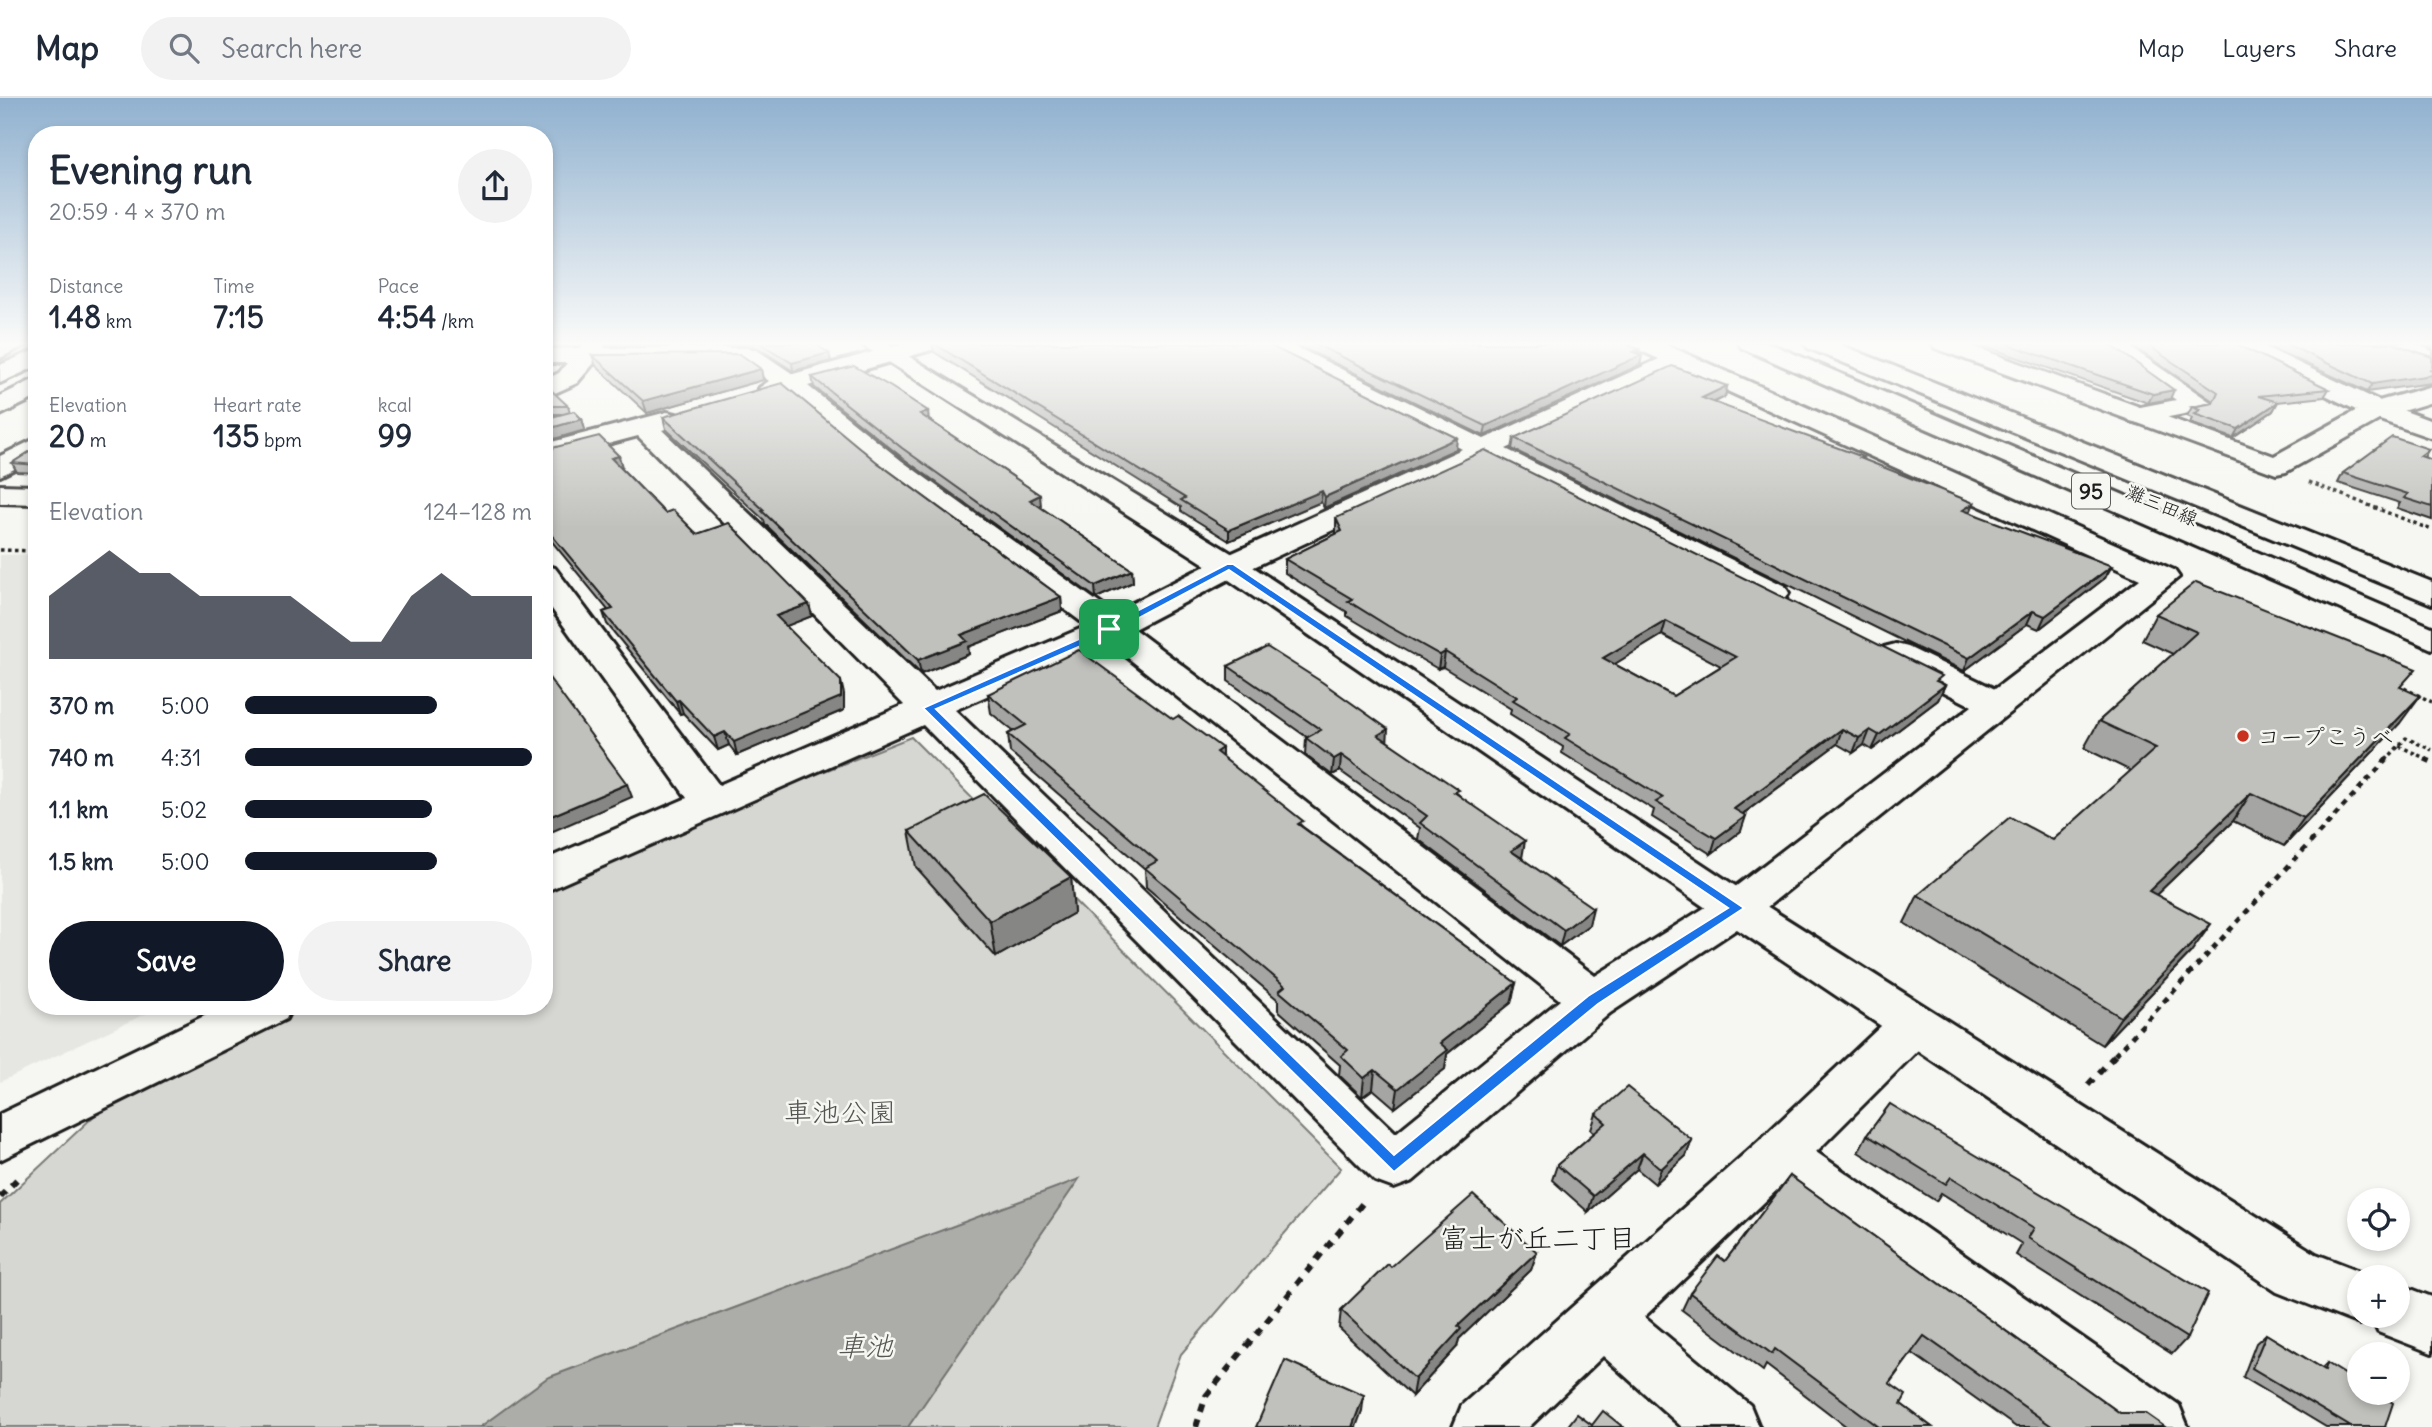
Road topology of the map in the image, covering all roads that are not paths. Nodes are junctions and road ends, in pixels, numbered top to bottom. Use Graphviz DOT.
graph roads {
  1 [pos="816,405"];
  2 [pos="971,405"];
  3 [pos="1397,405"];
  4 [pos="1579,405"];
  5 [pos="1783,405"];
  6 [pos="1895,405"];
  7 [pos="1924,405"];
  8 [pos="1970,405"];
  9 [pos="2003,405"];
  10 [pos="2112,405"];
  11 [pos="2189,405"];
  12 [pos="2367,405"];
  13 [pos="2394,405"];
  14 [pos="2377,410"];
  15 [pos="697,411"];
  16 [pos="2139,415"];
  17 [pos="644,427"];
  18 [pos="2432,429"];
  19 [pos="1483,448"];
  20 [pos="28,451"];
  21 [pos="553,451"];
  22 [pos="0,468"];
  23 [pos="0,494"];
  24 [pos="28,495"];
  25 [pos="1230,566"];
  26 [pos="2432,578"];
  27 [pos="553,587"];
  28 [pos="2432,594"];
  29 [pos="1801,607"];
  30 [pos="2432,620"];
  31 [pos="1109,629"];
  32 [pos="2432,639"];
  33 [pos="1875,643"];
  34 [pos="1998,705"];
  35 [pos="928,708"];
  36 [pos="711,802"];
  37 [pos="553,873"];
  38 [pos="1737,908"];
  39 [pos="1593,1000"];
  40 [pos="251,1015"];
  41 [pos="1914,1024"];
  42 [pos="0,1138"];
  43 [pos="1779,1155"];
  44 [pos="2347,1292"];
  45 [pos="1601,1317"];
  46 [pos="2410,1317"];
  47 [pos="2432,1325"];
  48 [pos="1483,1427"];
  49 [pos="1728,1427"];
  50 [pos="2157,1427"];
  1 -- 31 [label="street"];
  2 -- 25 [label="street"];
  3 -- 19 [label="street"];
  4 -- 19 [label="street"];
  5 -- 34 [label="street"];
  6 -- 32 [label="street, 95"];
  7 -- 30 [label="street, 灘三田線 / 95"];
  8 -- 28 [label="street, 灘三田線 / 95"];
  9 -- 26 [label="street, 95"];
  10 -- 16 [label="street"];
  11 -- 16 [label="street"];
  12 -- 14 [label="street"];
  13 -- 14 [label="street"];
  14 -- 16 [label="street"];
  14 -- 18 [label="street"];
  15 -- 17 [label="street"];
  17 -- 21 [label="street"];
  17 -- 35 [label="street"];
  19 -- 25 [label="street"];
  19 -- 29 [label="street"];
  20 -- 22 [label="street"];
  23 -- 24 [label="street"];
  25 -- 31 [label="street"];
  25 -- 38 [label="street"];
  27 -- 36 [label="street"];
  31 -- 35 [label="street"];
  31 -- 39 [label="street"];
  33 -- 34 [label="street"];
  34 -- 38 [label="street"];
  35 -- 36 [label="street"];
  35 -- 39 [label="street"];
  36 -- 37 [label="street"];
  38 -- 39 [label="street"];
  38 -- 41 [label="street"];
  40 -- 42 [label="street"];
  41 -- 43 [label="street"];
  41 -- 44 [label="street"];
  43 -- 45 [label="street"];
  43 -- 50 [label="street"];
  45 -- 48 [label="street"];
  45 -- 49 [label="street"];
  46 -- 47 [label="street"];
}
